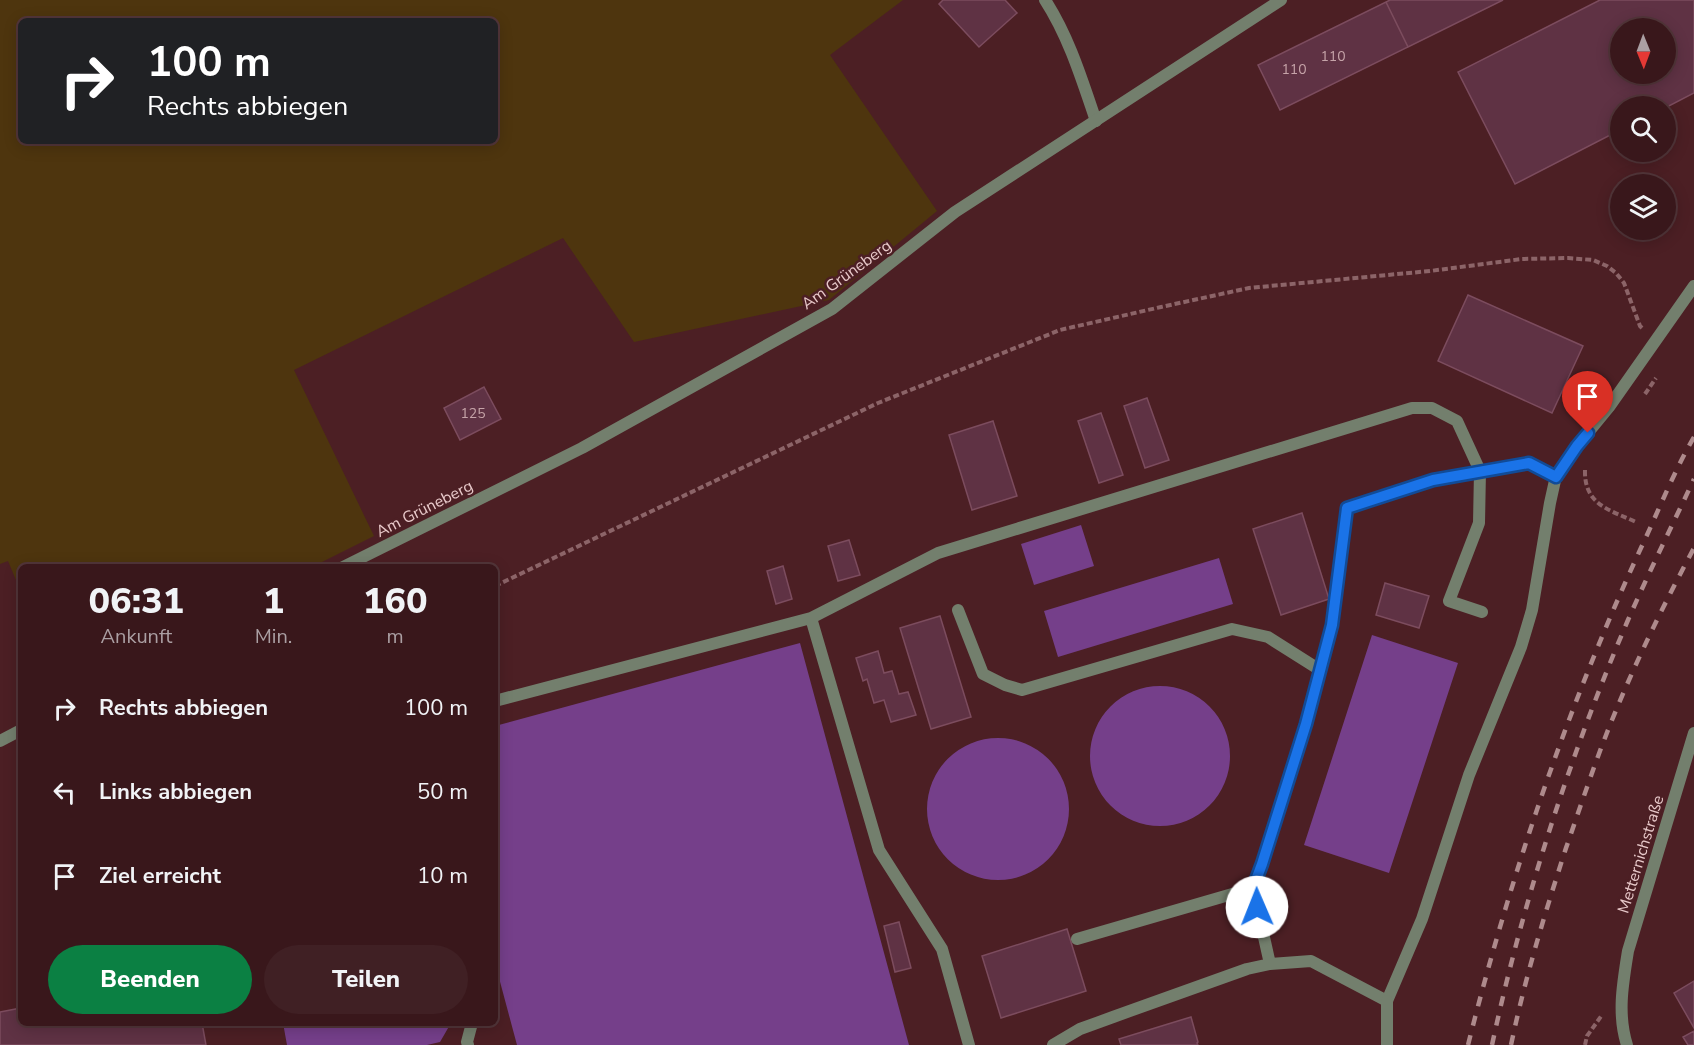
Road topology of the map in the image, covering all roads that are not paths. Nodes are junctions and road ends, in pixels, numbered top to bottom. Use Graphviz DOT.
graph roads {
  1 [pos="1045,0"];
  2 [pos="1281,0"];
  3 [pos="1096,121"];
  4 [pos="1694,286"];
  5 [pos="1480,471"];
  6 [pos="1556,477"];
  7 [pos="349,564"];
  8 [pos="958,610"];
  9 [pos="1482,612"];
  10 [pos="811,618"];
  11 [pos="1320,670"];
  12 [pos="498,700"];
  13 [pos="18,732"];
  14 [pos="1694,733"];
  15 [pos="0,741"];
  16 [pos="1253,888"];
  17 [pos="1077,939"];
  18 [pos="1270,964"];
  19 [pos="1387,1001"];
  20 [pos="471,1026"];
  21 [pos="468,1045"];
  22 [pos="969,1045"];
  23 [pos="1053,1045"];
  24 [pos="1387,1045"];
  25 [pos="1627,1045"];
  1 -- 3 [label="street"];
  2 -- 3 [label="street, Am Grüneberg"];
  3 -- 7 [label="street, Am Grüneberg"];
  4 -- 6 [label="street"];
  5 -- 6 [label="street"];
  5 -- 9 [label="street"];
  5 -- 10 [label="street"];
  5 -- 11 [label="street"];
  6 -- 19 [label="street"];
  8 -- 11 [label="street"];
  10 -- 12 [label="street"];
  10 -- 22 [label="street"];
  11 -- 16 [label="street"];
  13 -- 15 [label="street"];
  14 -- 25 [label="street, Metternichstraße"];
  16 -- 17 [label="street"];
  16 -- 18 [label="street"];
  18 -- 19 [label="street"];
  18 -- 23 [label="street"];
  19 -- 24 [label="street"];
  20 -- 21 [label="street"];
}
